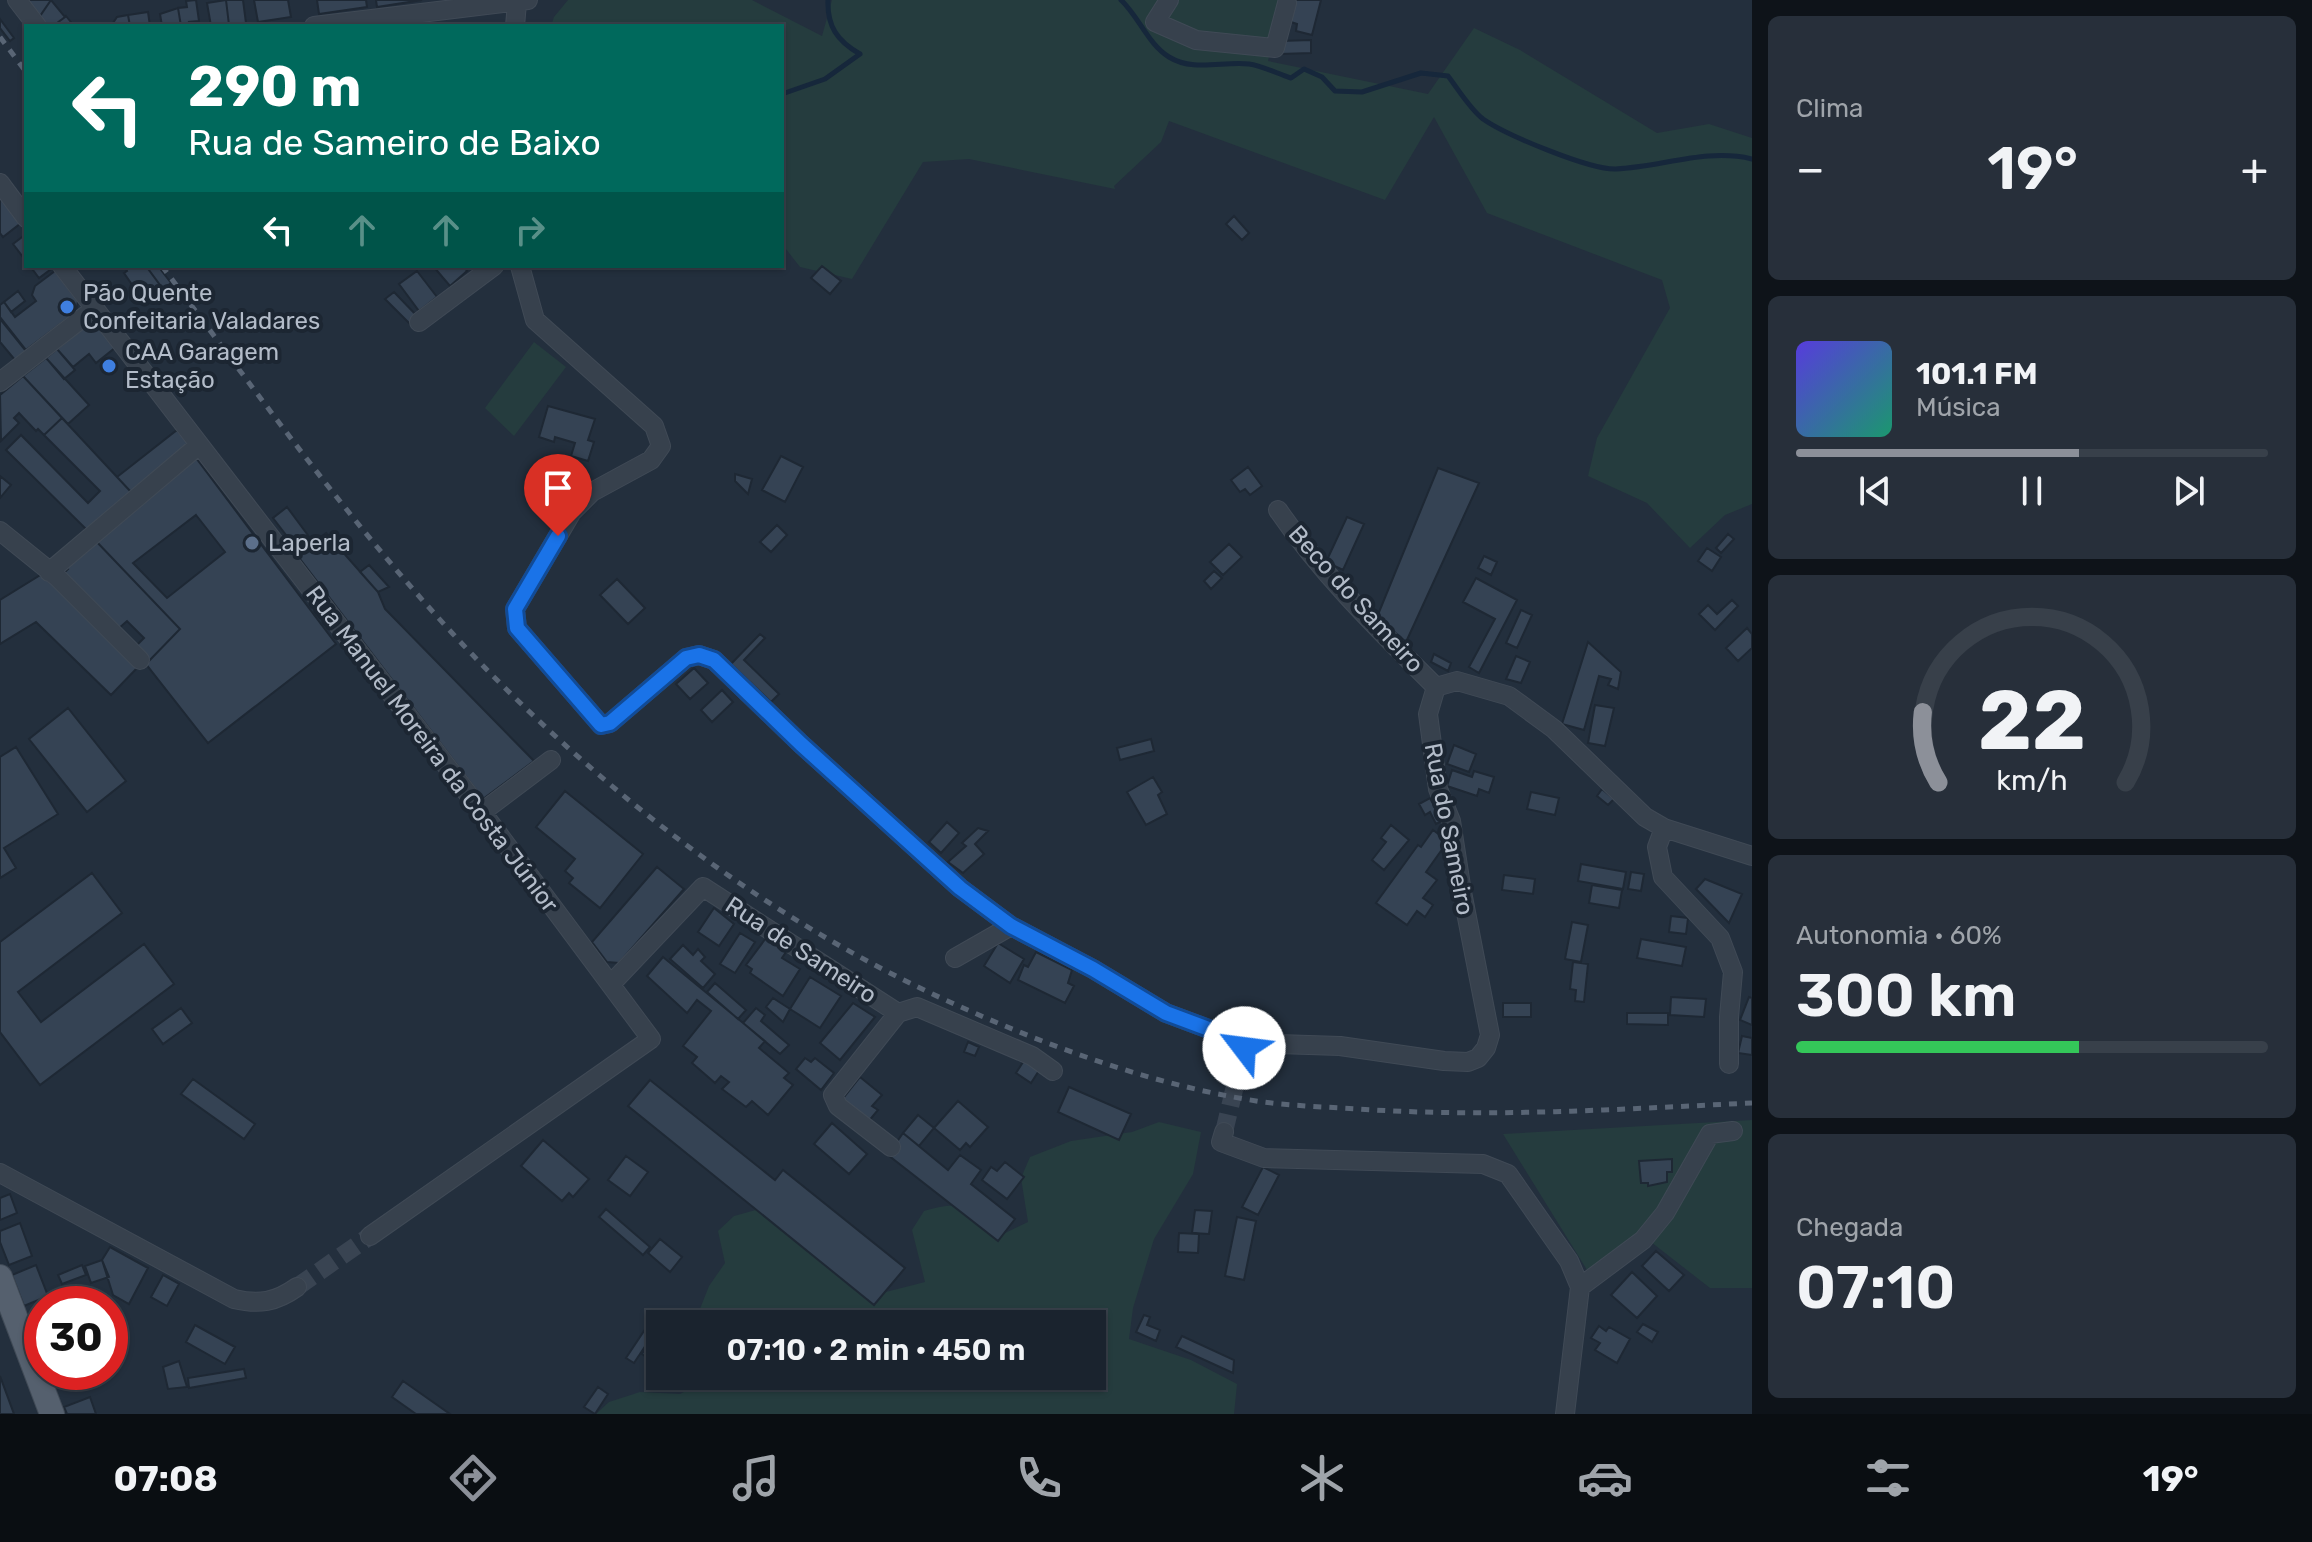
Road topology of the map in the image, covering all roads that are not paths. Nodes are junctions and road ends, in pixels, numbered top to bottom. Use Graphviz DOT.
graph roads {
  1 [pos="17,0"];
  2 [pos="1169,0"];
  3 [pos="523,1"];
  4 [pos="1287,3"];
  5 [pos="35,24"];
  6 [pos="331,24"];
  7 [pos="516,24"];
  8 [pos="0,183"];
  9 [pos="24,215"];
  10 [pos="63,268"];
  11 [pos="491,268"];
  12 [pos="521,268"];
  13 [pos="94,309"];
  14 [pos="419,322"];
  15 [pos="0,382"];
  16 [pos="199,445"];
  17 [pos="1278,510"];
  18 [pos="0,531"];
  19 [pos="49,572"];
  20 [pos="140,660"];
  21 [pos="1436,687"];
  22 [pos="551,760"];
  23 [pos="482,812"];
  24 [pos="1664,828"];
  25 [pos="1752,856"];
  26 [pos="1011,926"];
  27 [pos="955,958"];
  28 [pos="611,984"];
  29 [pos="898,1013"];
  30 [pos="1729,1064"];
  31 [pos="1053,1071"];
  32 [pos="1733,1131"];
  33 [pos="1223,1137"];
  34 [pos="891,1147"];
  35 [pos="0,1173"];
  36 [pos="370,1236"];
  37 [pos="0,1279"];
  38 [pos="297,1287"];
  39 [pos="1580,1287"];
  40 [pos="52,1414"];
  41 [pos="1565,1414"];
  1 -- 5 [label="street"];
  2 -- 4 [label="street"];
  3 -- 6 [label="street"];
  3 -- 7 [label="street"];
  8 -- 9 [label="street"];
  10 -- 13 [label="street, Rua Manuel Moreira da Costa Júnior"];
  11 -- 14 [label="street"];
  12 -- 26 [label="street, Rua do Sameiro"];
  13 -- 15 [label="street"];
  13 -- 16 [label="street, Rua Manuel Moreira da Costa Júnior"];
  16 -- 19 [label="street"];
  16 -- 23 [label="street, Rua Manuel Moreira da Costa Júnior"];
  17 -- 21 [label="street, Beco do Sameiro"];
  18 -- 19 [label="street"];
  19 -- 20 [label="street"];
  21 -- 24 [label="street"];
  21 -- 26 [label="street, Rua do Sameiro"];
  22 -- 23 [label="street"];
  23 -- 28 [label="street, Rua Manuel Moreira da Costa Júnior"];
  24 -- 25 [label="street"];
  24 -- 30 [label="street"];
  26 -- 27 [label="street"];
  28 -- 29 [label="street, Rua de Sameiro"];
  28 -- 36 [label="street, Rua Manuel Moreira da Costa Júnior"];
  29 -- 31 [label="street"];
  29 -- 34 [label="street, Rua de Sameiro"];
  32 -- 39 [label="street"];
  33 -- 39 [label="street"];
  35 -- 38 [label="street"];
  37 -- 40 [label="main road"];
  39 -- 41 [label="street"];
}
